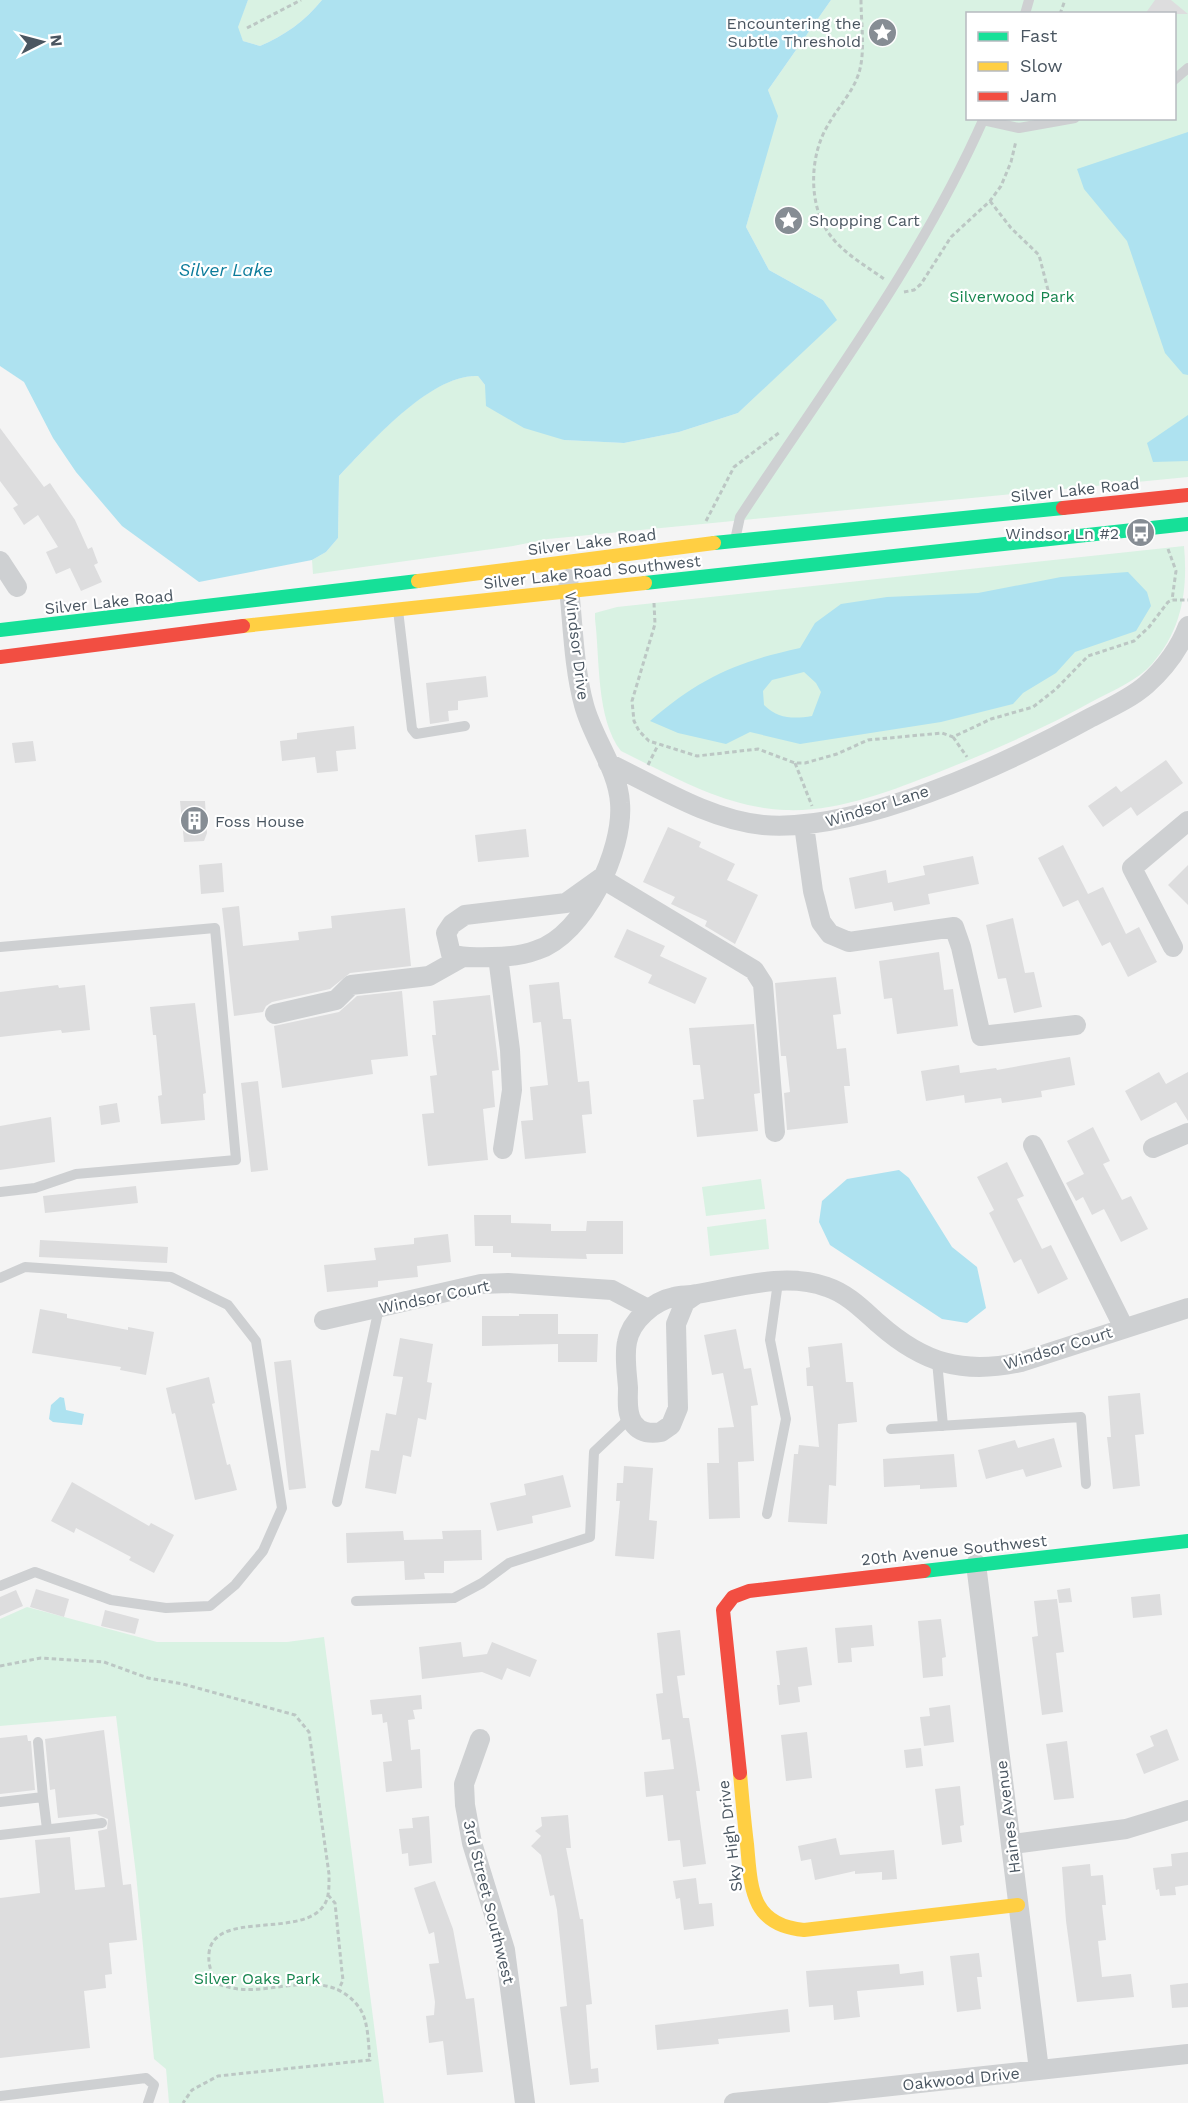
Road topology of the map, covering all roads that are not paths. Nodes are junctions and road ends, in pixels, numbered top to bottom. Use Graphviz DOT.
graph roads {
  1 [pos="1188,68"];
  2 [pos="1176,78"];
  3 [pos="984,120"];
  4 [pos="988,120"];
  5 [pos="1064,120"];
  6 [pos="1188,495"];
  7 [pos="1188,524"];
  8 [pos="734,541"];
  9 [pos="0,561"];
  10 [pos="567,561"];
  11 [pos="17,587"];
  12 [pos="570,590"];
  13 [pos="398,610"];
  14 [pos="1188,626"];
  15 [pos="0,630"];
  16 [pos="0,657"];
  17 [pos="465,726"];
  18 [pos="608,763"];
  19 [pos="1188,821"];
  20 [pos="810,825"];
  21 [pos="601,878"];
  22 [pos="0,947"];
  23 [pos="1173,947"];
  24 [pos="498,957"];
  25 [pos="461,958"];
  26 [pos="275,1014"];
  27 [pos="1076,1026"];
  28 [pos="775,1132"];
  29 [pos="1188,1133"];
  30 [pos="1033,1145"];
  31 [pos="1153,1148"];
  32 [pos="503,1149"];
  33 [pos="0,1192"];
  34 [pos="0,1278"];
  35 [pos="778,1282"];
  36 [pos="695,1295"];
  37 [pos="379,1308"];
  38 [pos="1188,1308"];
  39 [pos="648,1309"];
  40 [pos="324,1320"];
  41 [pos="1124,1328"];
  42 [pos="937,1361"];
  43 [pos="630,1418"];
  44 [pos="943,1426"];
  45 [pos="891,1429"];
  46 [pos="1086,1484"];
  47 [pos="337,1502"];
  48 [pos="766,1514"];
  49 [pos="1188,1541"];
  50 [pos="976,1564"];
  51 [pos="0,1586"];
  52 [pos="727,1600"];
  53 [pos="356,1601"];
  54 [pos="480,1739"];
  55 [pos="38,1742"];
  56 [pos="43,1797"];
  57 [pos="0,1802"];
  58 [pos="1188,1810"];
  59 [pos="102,1823"];
  60 [pos="47,1829"];
  61 [pos="0,1834"];
  62 [pos="1013,1844"];
  63 [pos="1018,1905"];
  64 [pos="1188,2054"];
  65 [pos="1039,2070"];
  66 [pos="0,2096"];
  67 [pos="148,2103"];
  68 [pos="525,2103"];
  69 [pos="734,2103"];
  1 -- 2 [label="lane"];
  3 -- 8 [label="lane"];
  4 -- 5 [label="lane"];
  6 -- 8 [label="main road, Silver Lake Road"];
  7 -- 12 [label="main road, Silver Lake Road Southwest"];
  8 -- 10 [label="main road, Silver Lake Road"];
  9 -- 11 [label="street"];
  10 -- 12 [label="street, Windsor Drive"];
  10 -- 15 [label="main road, Silver Lake Road"];
  12 -- 13 [label="main road, Silver Lake Road Southwest"];
  12 -- 18 [label="street, Windsor Drive"];
  13 -- 16 [label="main road, Silver Lake Road Southwest"];
  13 -- 17 [label="lane"];
  14 -- 20 [label="street, Windsor Lane"];
  18 -- 20 [label="street, Windsor Lane"];
  18 -- 21 [label="street"];
  19 -- 23 [label="street"];
  20 -- 27 [label="street"];
  21 -- 24 [label="street"];
  21 -- 25 [label="street"];
  21 -- 28 [label="street"];
  22 -- 33 [label="lane"];
  24 -- 25 [label="street"];
  24 -- 32 [label="street"];
  25 -- 26 [label="street"];
  29 -- 31 [label="street"];
  30 -- 41 [label="street, Windsor Court"];
  34 -- 51 [label="lane"];
  35 -- 36 [label="street, Windsor Court"];
  35 -- 42 [label="street, Windsor Court"];
  35 -- 48 [label="lane"];
  36 -- 39 [label="street, Windsor Court"];
  36 -- 43 [label="street"];
  37 -- 39 [label="street, Windsor Court"];
  37 -- 40 [label="street, Windsor Court"];
  37 -- 47 [label="lane"];
  38 -- 41 [label="street, Windsor Court"];
  39 -- 43 [label="street"];
  41 -- 42 [label="street, Windsor Court"];
  42 -- 44 [label="lane"];
  43 -- 53 [label="lane"];
  44 -- 45 [label="lane"];
  44 -- 46 [label="lane"];
  49 -- 50 [label="main road, 20th Avenue Southwest"];
  50 -- 52 [label="main road, 20th Avenue Southwest"];
  50 -- 62 [label="street, Haines Avenue"];
  52 -- 63 [label="main road, Sky High Drive"];
  54 -- 68 [label="street, 3rd Street Southwest"];
  55 -- 56 [label="lane"];
  56 -- 57 [label="lane"];
  56 -- 60 [label="lane"];
  58 -- 62 [label="street"];
  59 -- 60 [label="lane"];
  60 -- 61 [label="lane"];
  62 -- 63 [label="street, Haines Avenue"];
  63 -- 65 [label="street, Haines Avenue"];
  64 -- 65 [label="street, Oakwood Drive"];
  65 -- 69 [label="street, Oakwood Drive"];
  66 -- 67 [label="lane"];
}
